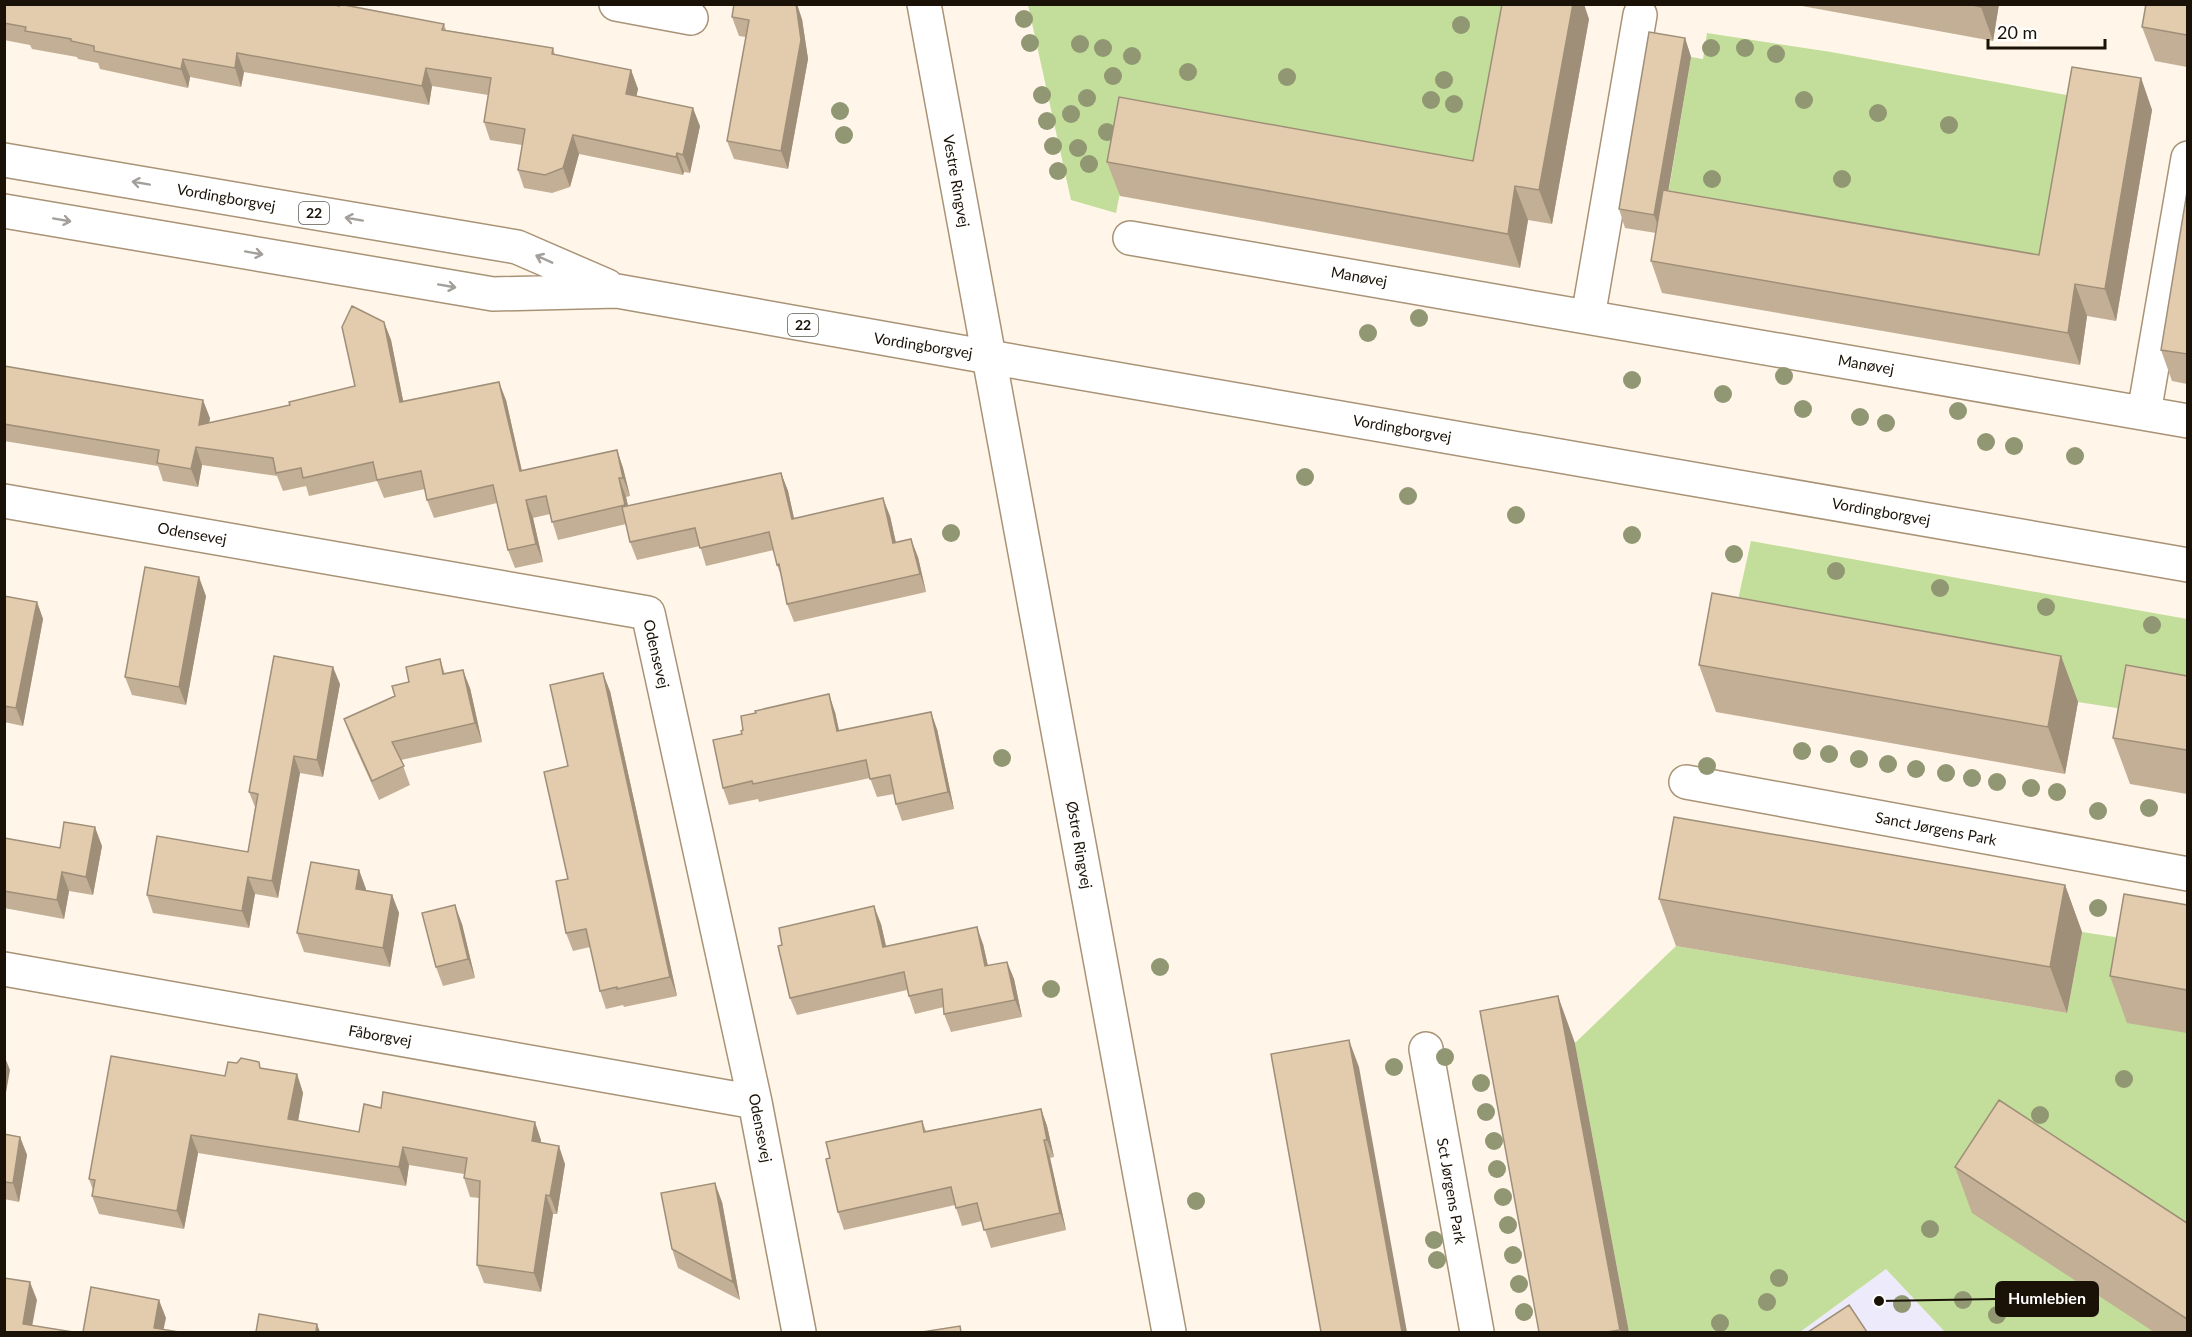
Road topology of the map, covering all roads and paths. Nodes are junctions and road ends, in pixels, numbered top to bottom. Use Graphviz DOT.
graph roads {
  1 [pos="615,4"];
  2 [pos="924,4"];
  3 [pos="1640,15"];
  4 [pos="691,18"];
  5 [pos="2187,158"];
  6 [pos="4,160"];
  7 [pos="4,211"];
  8 [pos="1130,238"];
  9 [pos="617,291"];
  10 [pos="1588,317"];
  11 [pos="989,357"];
  12 [pos="2144,413"];
  13 [pos="2187,421"];
  14 [pos="4,501"];
  15 [pos="2187,566"];
  16 [pos="1686,782"];
  17 [pos="2187,874"];
  18 [pos="4,969"];
  19 [pos="1426,1049"];
  20 [pos="755,1102"];
  21 [pos="800,1332"];
  22 [pos="1169,1332"];
  23 [pos="1477,1332"];
  1 -- 4 [label="street"];
  2 -- 11 [label="street, Vestre Ringvej"];
  3 -- 10 [label="street"];
  5 -- 12 [label="street"];
  9 -- 6 [label="street, Vordingborgvej / 22, one-way"];
  7 -- 9 [label="street, Vordingborgvej / 22, one-way"];
  8 -- 10 [label="street, Manøvej"];
  9 -- 11 [label="street, Vordingborgvej / 22"];
  10 -- 12 [label="street, Manøvej"];
  11 -- 15 [label="street, Vordingborgvej"];
  11 -- 22 [label="street, Østre Ringvej"];
  12 -- 13 [label="street, Manøvej"];
  14 -- 20 [label="street, Odensevej"];
  16 -- 17 [label="street, Sanct Jørgens Park"];
  18 -- 20 [label="street, Fåborgvej"];
  19 -- 23 [label="street, Sct Jørgens Park"];
  20 -- 21 [label="street, Odensevej"];
}
